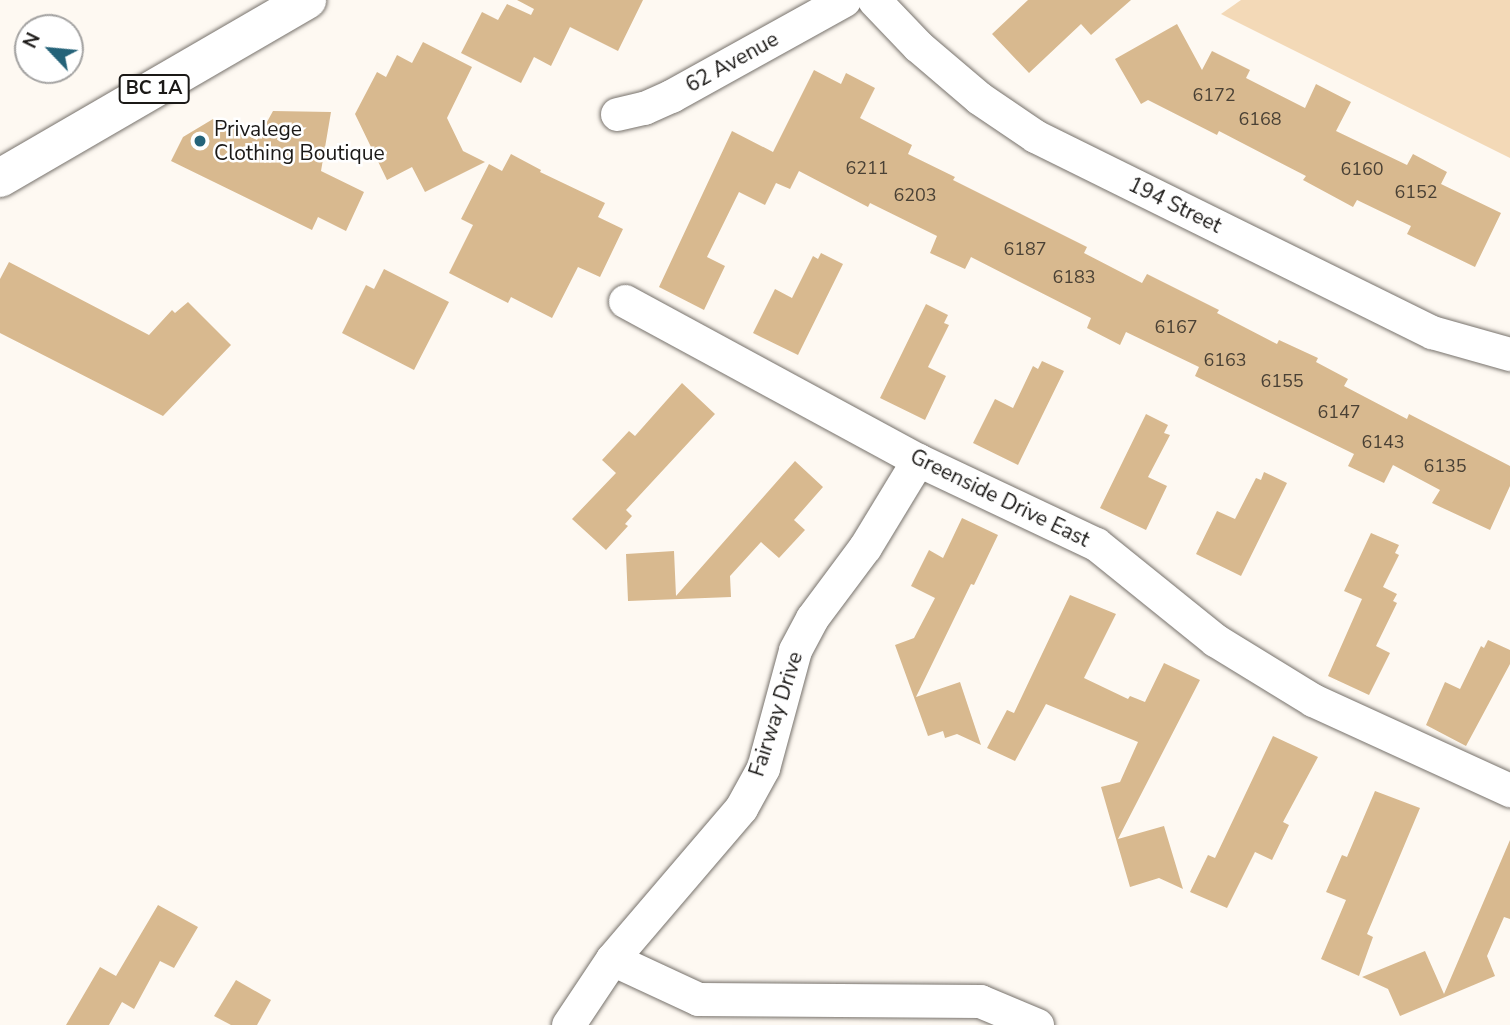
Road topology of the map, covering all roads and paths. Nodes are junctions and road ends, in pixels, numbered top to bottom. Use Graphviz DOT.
graph roads {
  1 [pos="307,0"];
  2 [pos="844,0"];
  3 [pos="874,0"];
  4 [pos="617,114"];
  5 [pos="0,178"];
  6 [pos="625,301"];
  7 [pos="1510,354"];
  8 [pos="918,460"];
  9 [pos="1510,790"];
  10 [pos="612,959"];
  11 [pos="568,1025"];
  12 [pos="1037,1025"];
  1 -- 5 [label="main road, BC 1A"];
  2 -- 4 [label="street, 62 Avenue"];
  3 -- 7 [label="street, 194 Street"];
  6 -- 8 [label="street, Greenside Drive East"];
  8 -- 9 [label="street, Greenside Drive East"];
  8 -- 10 [label="street, Fairway Drive"];
  10 -- 11 [label="street, Fairway Drive"];
  10 -- 12 [label="street"];
}
